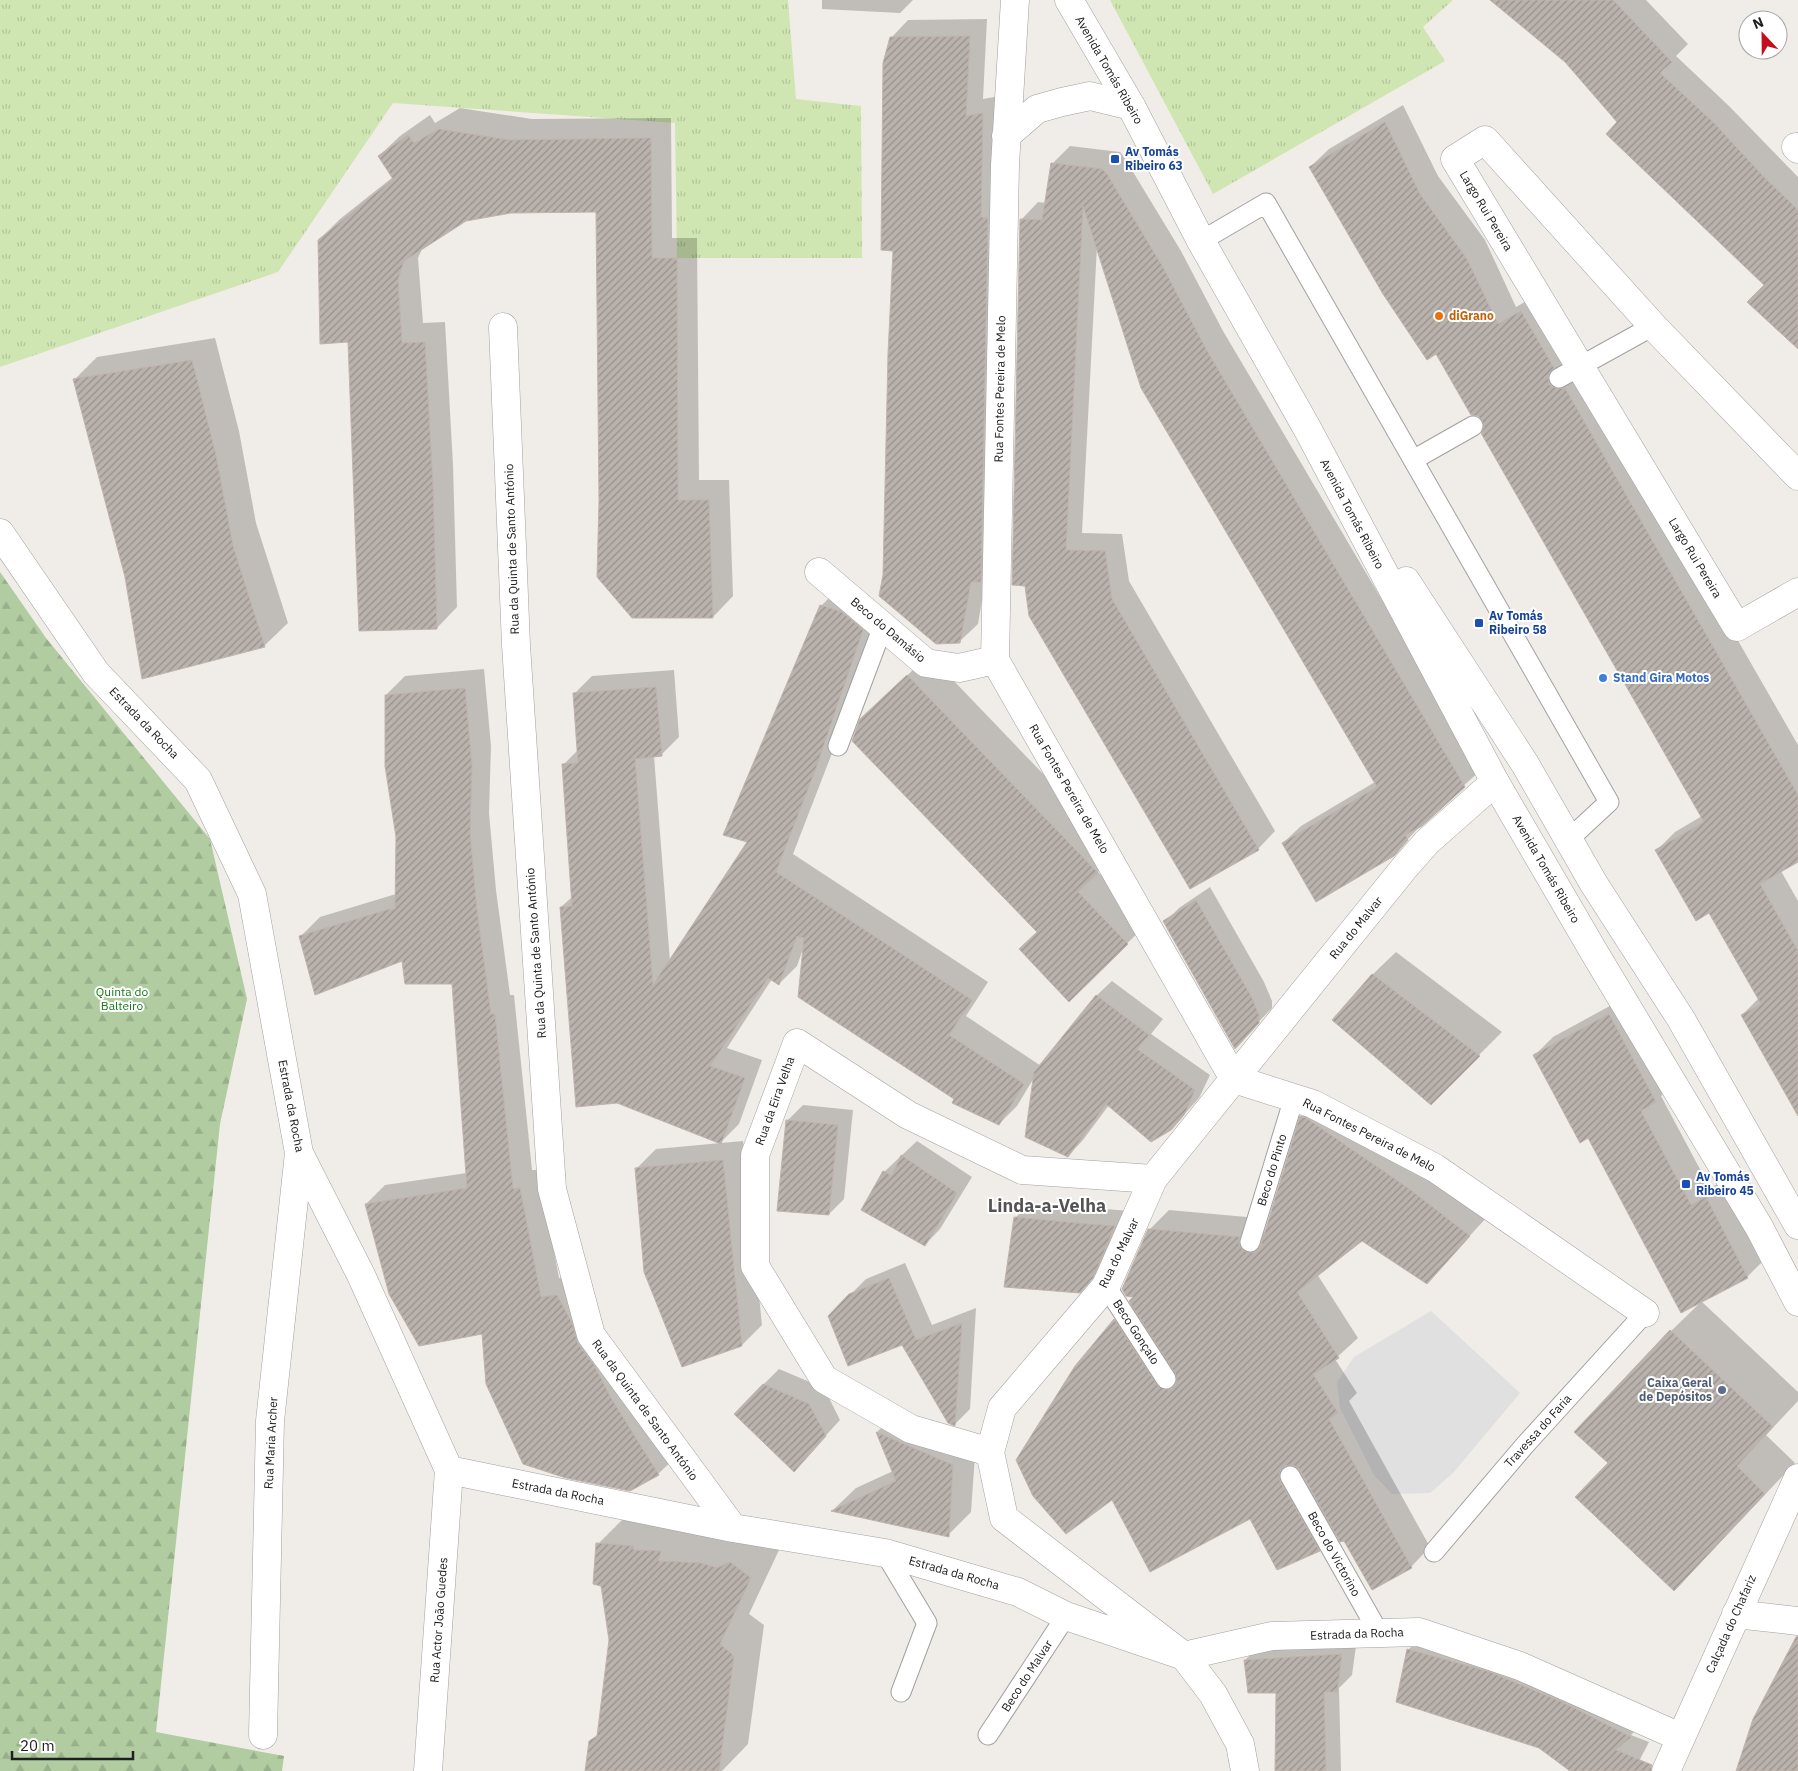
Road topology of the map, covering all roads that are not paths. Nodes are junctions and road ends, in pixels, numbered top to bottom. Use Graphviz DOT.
graph roads {
  1 [pos="1015,0"];
  2 [pos="1069,0"];
  3 [pos="1131,106"];
  4 [pos="1006,136"];
  5 [pos="1201,241"];
  6 [pos="1653,326"];
  7 [pos="503,327"];
  8 [pos="1569,373"];
  9 [pos="1473,426"];
  10 [pos="1307,428"];
  11 [pos="1413,460"];
  12 [pos="1798,476"];
  13 [pos="0,533"];
  14 [pos="820,572"];
  15 [pos="1798,592"];
  16 [pos="883,626"];
  17 [pos="995,660"];
  18 [pos="838,746"];
  19 [pos="1525,764"];
  20 [pos="1495,782"];
  21 [pos="1568,840"];
  22 [pos="1234,1079"];
  23 [pos="1294,1098"];
  24 [pos="299,1153"];
  25 [pos="1153,1179"];
  26 [pos="1798,1225"];
  27 [pos="1250,1242"];
  28 [pos="1106,1286"];
  29 [pos="1798,1302"];
  30 [pos="1645,1313"];
  31 [pos="1166,1379"];
  32 [pos="990,1452"];
  33 [pos="448,1470"];
  34 [pos="1290,1476"];
  35 [pos="1798,1478"];
  36 [pos="732,1528"];
  37 [pos="1434,1552"];
  38 [pos="885,1553"];
  39 [pos="1736,1614"];
  40 [pos="1066,1616"];
  41 [pos="1798,1621"];
  42 [pos="1379,1632"];
  43 [pos="1184,1656"];
  44 [pos="901,1692"];
  45 [pos="263,1735"];
  46 [pos="988,1735"];
  47 [pos="1680,1737"];
  48 [pos="428,1771"];
  49 [pos="1245,1771"];
  50 [pos="1666,1771"];
  1 -- 4 [label="street, Rua Fontes Pereira de Melo"];
  2 -- 3 [label="street, Avenida Tomás Ribeiro"];
  3 -- 4 [label="street"];
  3 -- 5 [label="street, Avenida Tomás Ribeiro"];
  4 -- 17 [label="street, Rua Fontes Pereira de Melo"];
  5 -- 10 [label="street, Avenida Tomás Ribeiro"];
  5 -- 11 [label="lane"];
  6 -- 8 [label="lane"];
  6 -- 8 [label="street, Largo Rui Pereira"];
  6 -- 12 [label="street, Largo Rui Pereira"];
  7 -- 36 [label="street, Rua da Quinta de Santo António"];
  8 -- 15 [label="street, Largo Rui Pereira"];
  9 -- 11 [label="lane"];
  10 -- 19 [label="street, Avenida Tomás Ribeiro"];
  10 -- 20 [label="street, Avenida Tomás Ribeiro"];
  11 -- 21 [label="lane"];
  13 -- 24 [label="street, Estrada da Rocha"];
  14 -- 16 [label="street, Beco do Damásio"];
  16 -- 17 [label="street, Beco do Damásio"];
  16 -- 18 [label="lane"];
  17 -- 22 [label="street, Rua Fontes Pereira de Melo"];
  19 -- 20 [label="street, Rua do Malvar"];
  19 -- 21 [label="street, Avenida Tomás Ribeiro"];
  20 -- 22 [label="street, Rua do Malvar"];
  20 -- 29 [label="street, Avenida Tomás Ribeiro"];
  21 -- 26 [label="street, Avenida Tomás Ribeiro"];
  22 -- 23 [label="street, Rua Fontes Pereira de Melo"];
  22 -- 25 [label="street, Rua do Malvar"];
  23 -- 27 [label="lane, Beco do Pinto"];
  23 -- 30 [label="street, Rua Fontes Pereira de Melo"];
  24 -- 33 [label="street, Estrada da Rocha"];
  24 -- 45 [label="street, Rua Maria Archer"];
  25 -- 28 [label="street, Rua do Malvar"];
  25 -- 32 [label="street, Rua da Eira Velha"];
  28 -- 31 [label="lane, Beco Gonçalo"];
  28 -- 32 [label="street, Rua do Malvar"];
  30 -- 37 [label="lane, Travessa do Faria"];
  32 -- 43 [label="street, Rua do Malvar"];
  33 -- 36 [label="street, Estrada da Rocha"];
  33 -- 48 [label="street, Rua Actor João Guedes"];
  34 -- 42 [label="lane, Beco do Victorino"];
  35 -- 39 [label="street, Calçada do Chafariz"];
  36 -- 38 [label="street, Estrada da Rocha"];
  38 -- 40 [label="street, Estrada da Rocha"];
  38 -- 44 [label="lane"];
  39 -- 41 [label="street"];
  39 -- 47 [label="street, Calçada do Chafariz"];
  40 -- 43 [label="street, Estrada da Rocha"];
  40 -- 46 [label="lane, Beco do Malvar"];
  42 -- 43 [label="street, Estrada da Rocha"];
  42 -- 47 [label="street, Estrada da Rocha"];
  43 -- 49 [label="street, Rua do Malvar"];
  47 -- 50 [label="street, Calçada do Chafariz"];
}
